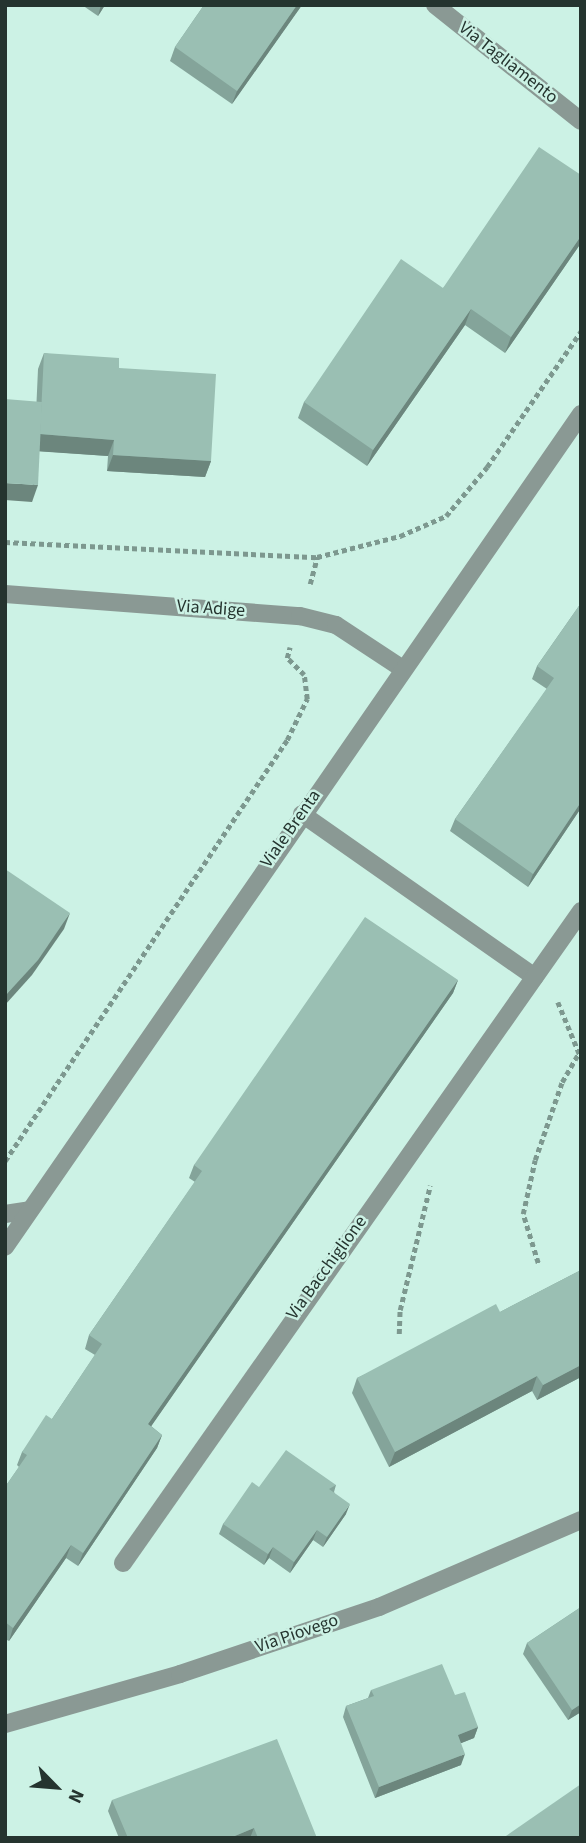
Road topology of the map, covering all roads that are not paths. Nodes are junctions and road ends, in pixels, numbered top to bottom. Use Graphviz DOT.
graph roads {
  1 [pos="435,5"];
  2 [pos="581,121"];
  3 [pos="581,414"];
  4 [pos="5,594"];
  5 [pos="403,669"];
  6 [pos="302,814"];
  7 [pos="581,911"];
  8 [pos="535,977"];
  9 [pos="30,1210"];
  10 [pos="5,1214"];
  11 [pos="5,1247"];
  12 [pos="581,1520"];
  13 [pos="124,1563"];
  14 [pos="5,1724"];
  1 -- 2 [label="street, Via Tagliamento"];
  3 -- 5 [label="street, Viale Brenta"];
  4 -- 5 [label="street, Via Adige"];
  5 -- 6 [label="street, Viale Brenta"];
  6 -- 8 [label="street"];
  6 -- 9 [label="street, Viale Brenta"];
  7 -- 8 [label="street, Via Bacchiglione"];
  8 -- 13 [label="street, Via Bacchiglione"];
  9 -- 10 [label="street"];
  9 -- 11 [label="street, Viale Brenta"];
  12 -- 14 [label="street, Via Piovego"];
}
